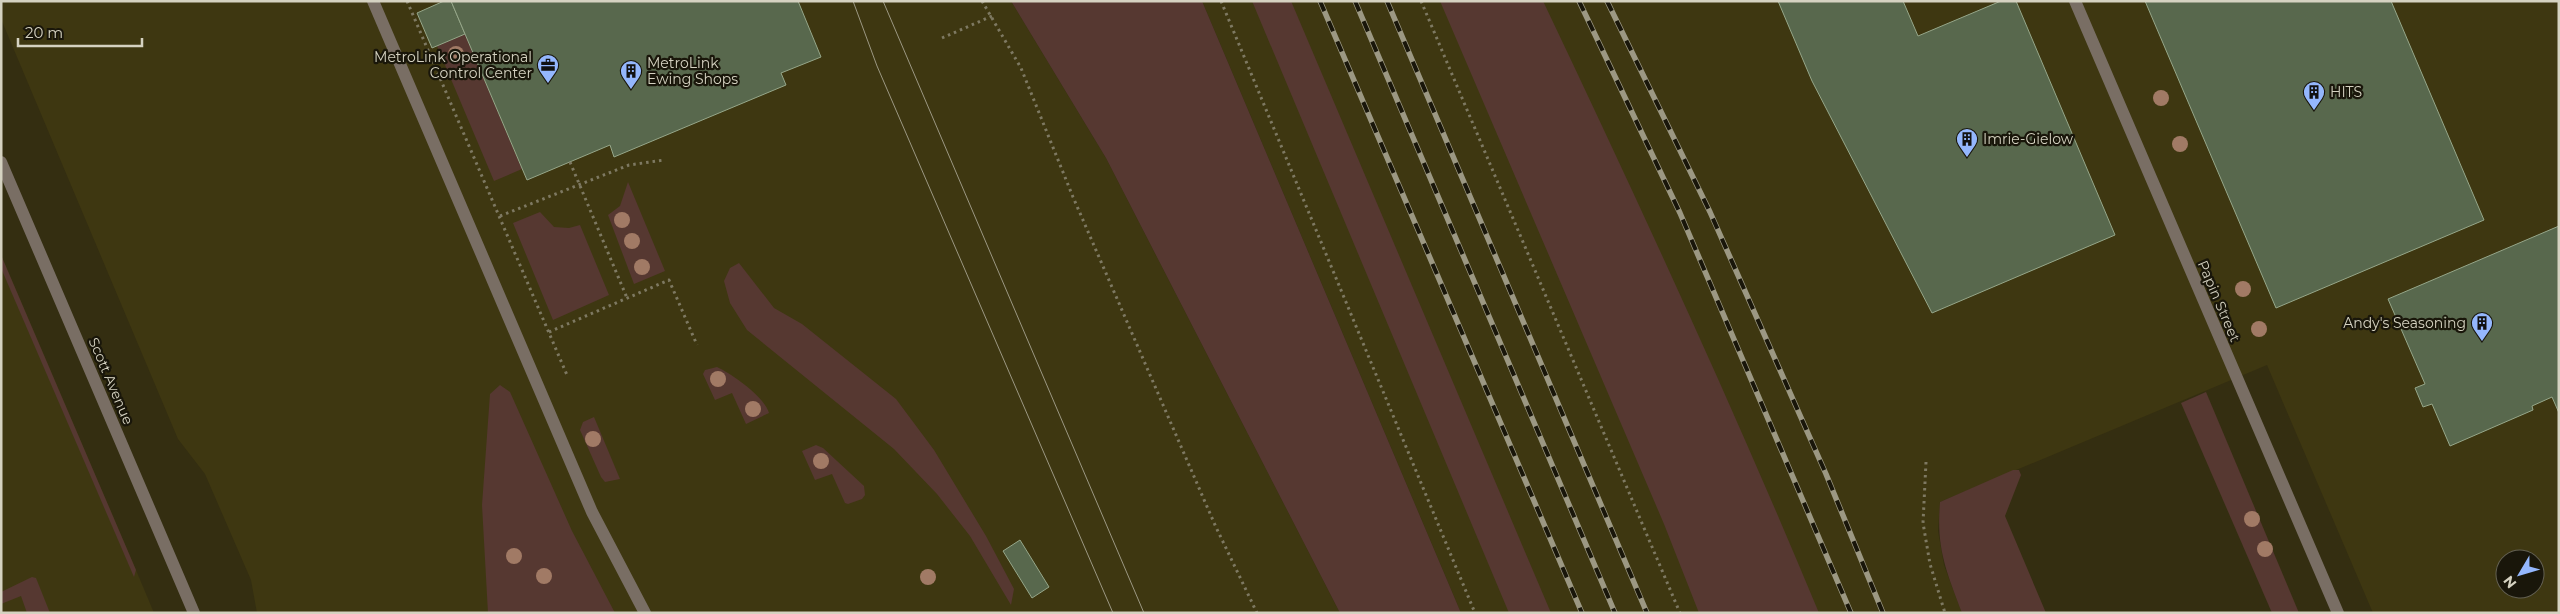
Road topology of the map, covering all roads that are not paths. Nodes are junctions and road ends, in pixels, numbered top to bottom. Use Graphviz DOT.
graph roads {
  1 [pos="373,1"];
  2 [pos="2075,1"];
  3 [pos="1,162"];
  4 [pos="194,613"];
  5 [pos="645,613"];
  6 [pos="2338,613"];
  1 -- 5 [label="street"];
  2 -- 6 [label="street, Papin Street"];
  3 -- 4 [label="street, Scott Avenue"];
}
